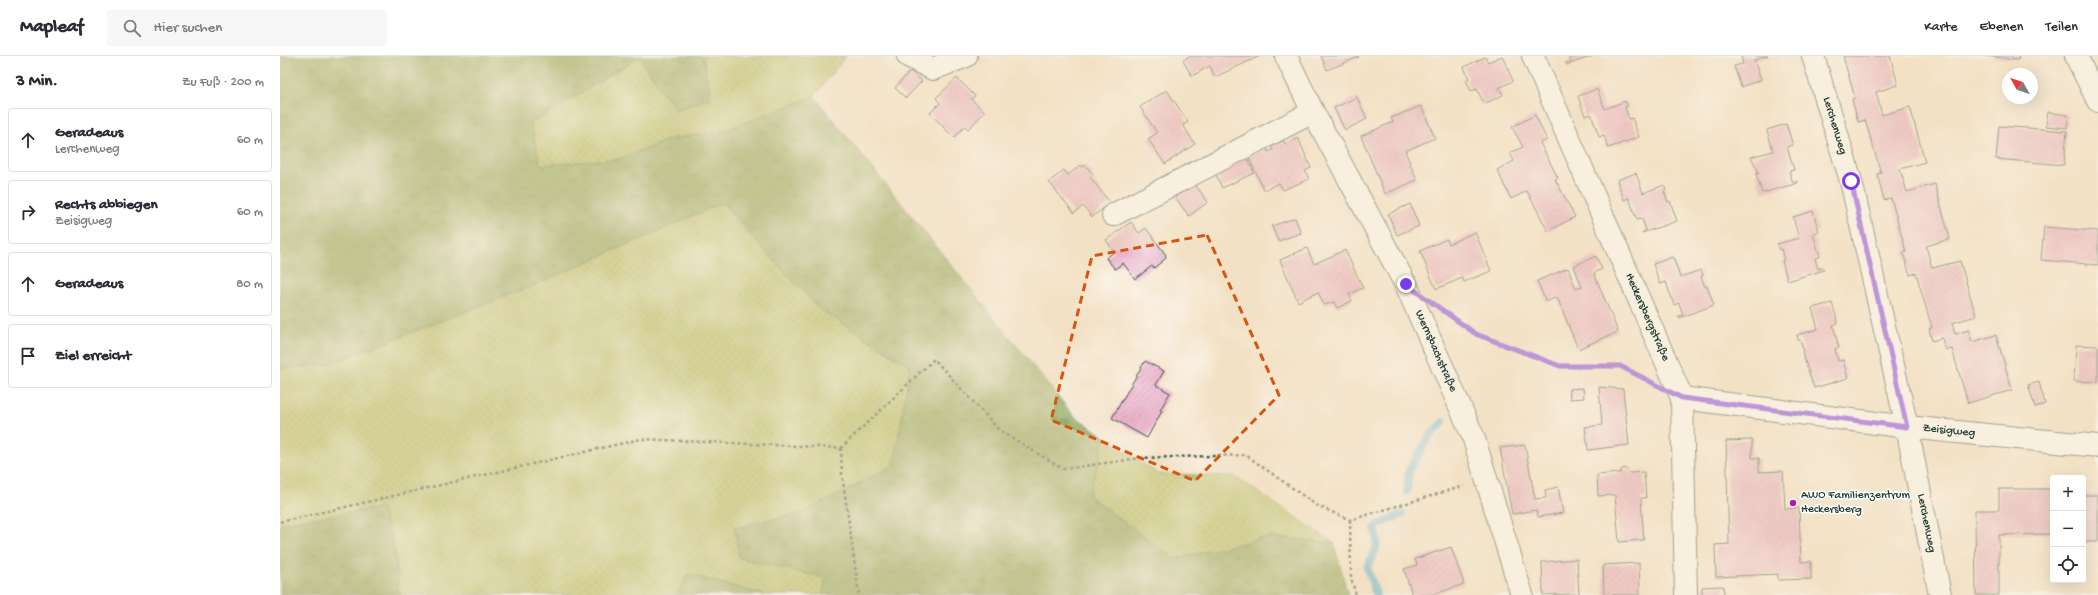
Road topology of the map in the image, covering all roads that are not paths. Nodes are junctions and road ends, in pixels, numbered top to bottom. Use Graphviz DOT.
graph roads {
  1 [pos="908,56"];
  2 [pos="966,56"];
  3 [pos="1286,56"];
  4 [pos="1533,56"];
  5 [pos="1813,56"];
  6 [pos="2076,56"];
  7 [pos="2098,101"];
  8 [pos="1313,112"];
  9 [pos="1113,215"];
  10 [pos="1682,398"];
  11 [pos="1907,427"];
  12 [pos="2098,446"];
  13 [pos="1522,595"];
  14 [pos="1686,595"];
  15 [pos="1940,595"];
  1 -- 2 [label="street"];
  3 -- 8 [label="street, Wernsbachstraße"];
  4 -- 10 [label="street, Heckersbergstraße"];
  5 -- 11 [label="street, Lerchenweg"];
  6 -- 7 [label="street"];
  8 -- 9 [label="street"];
  8 -- 13 [label="street, Wernsbachstraße"];
  10 -- 11 [label="street, Zeisigweg"];
  10 -- 14 [label="street, Heckersbergstraße"];
  11 -- 12 [label="street, Zeisigweg"];
  11 -- 15 [label="street, Lerchenweg"];
}
